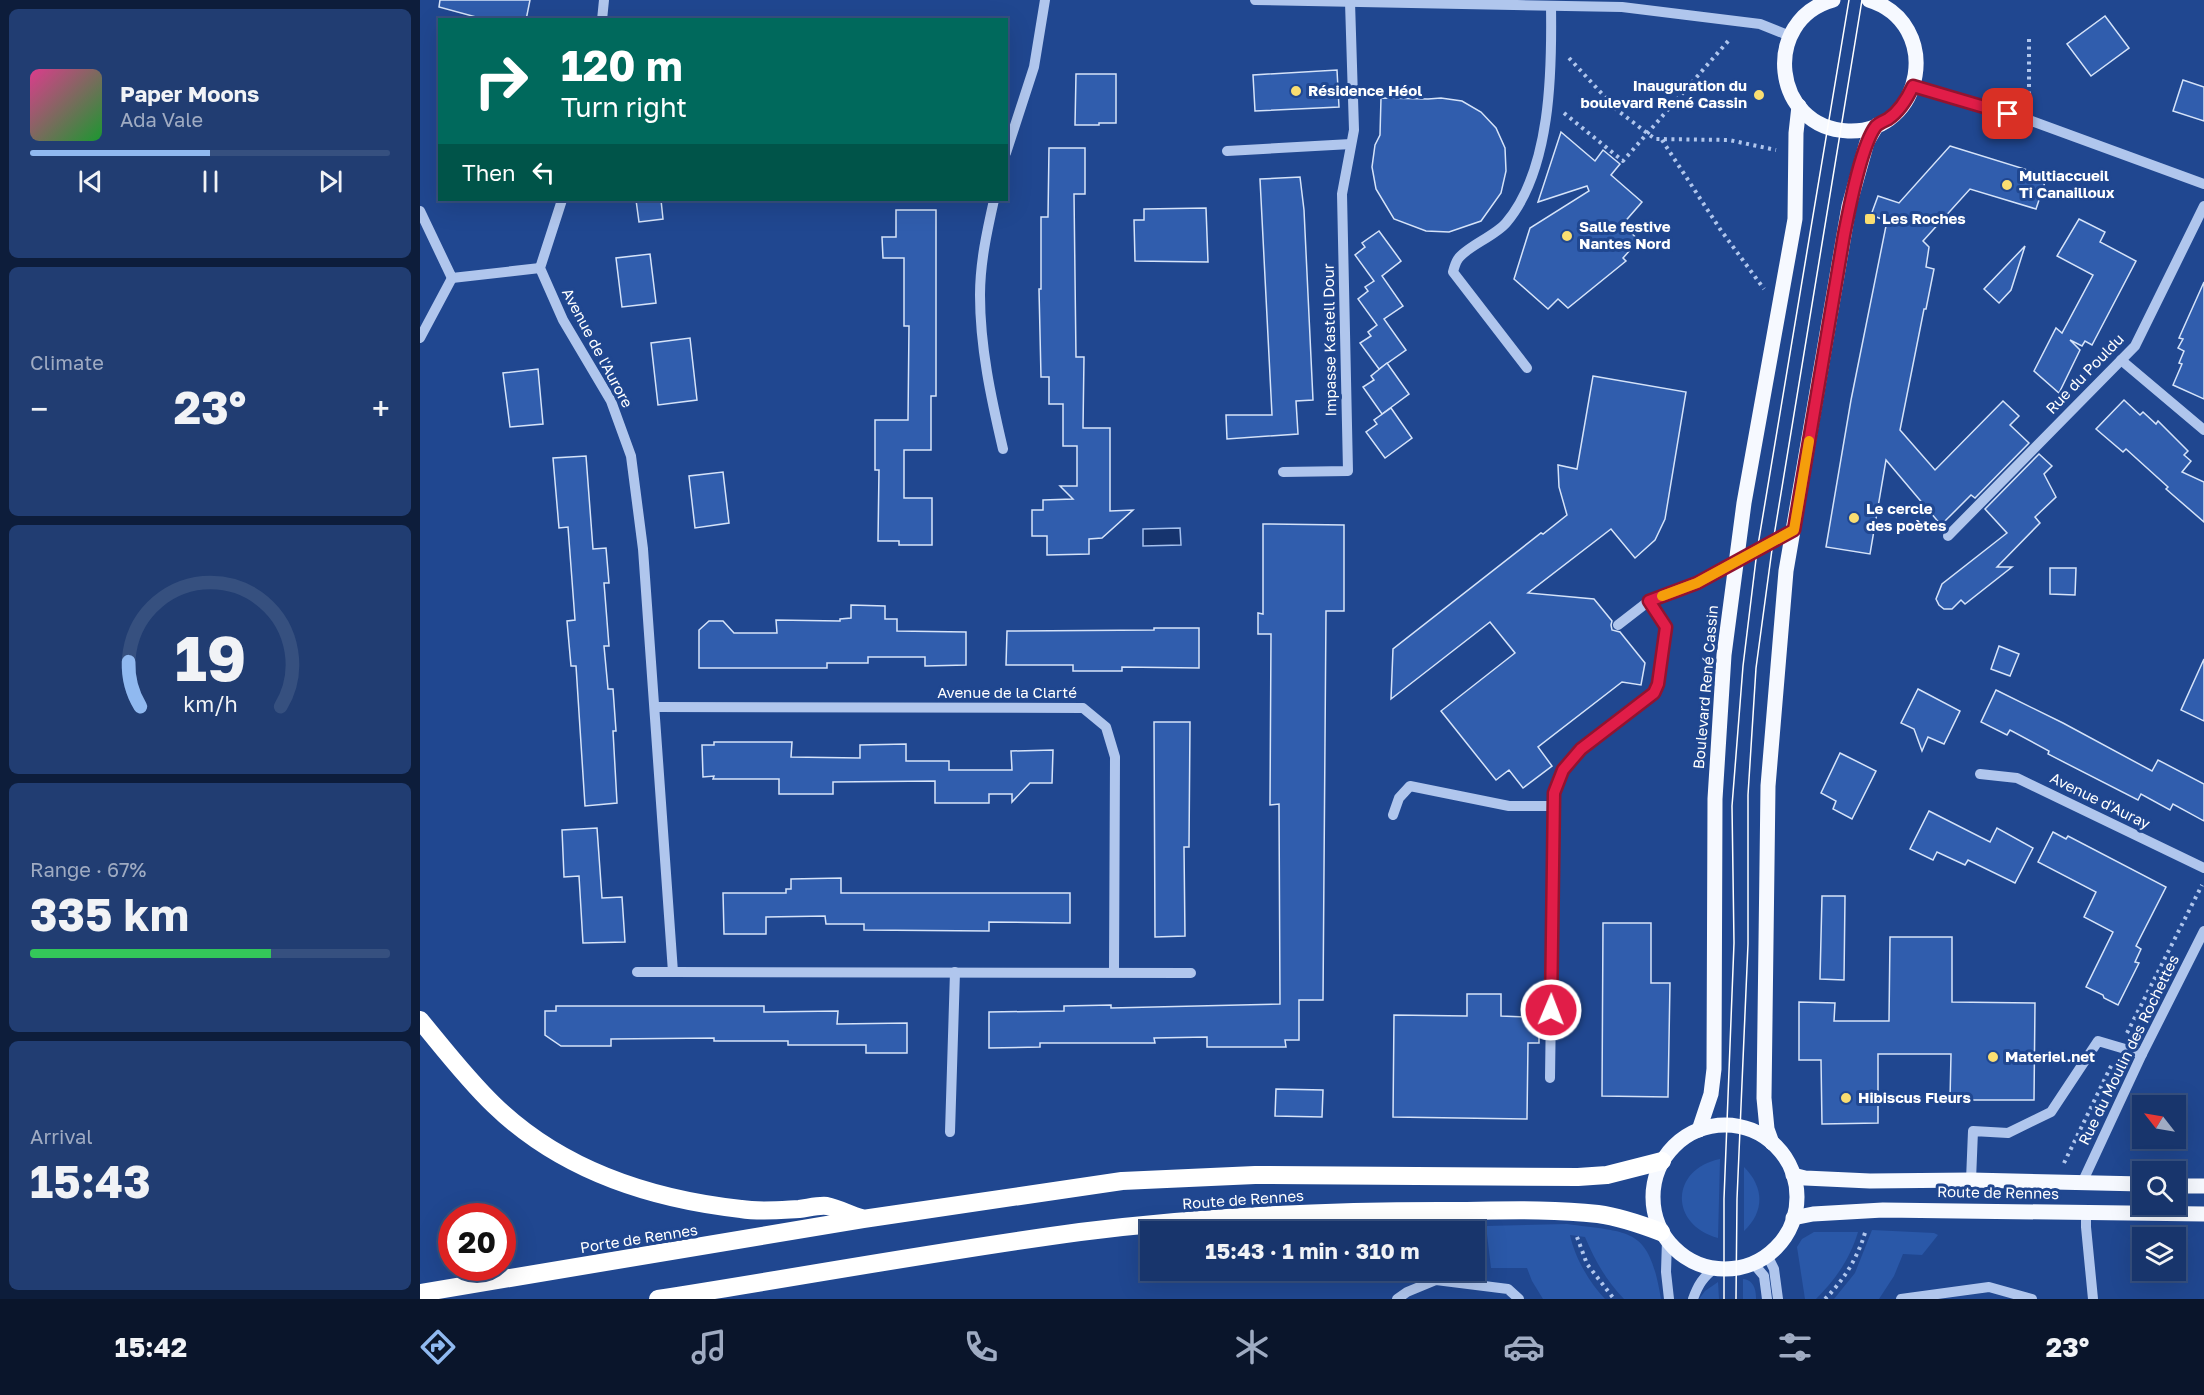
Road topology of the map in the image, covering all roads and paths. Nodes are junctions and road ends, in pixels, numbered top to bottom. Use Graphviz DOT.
graph roads {
  1 [pos="604,0"];
  2 [pos="1045,0"];
  3 [pos="1255,0"];
  4 [pos="1833,0"];
  5 [pos="1869,0"];
  6 [pos="1895,0"];
  7 [pos="1350,2"];
  8 [pos="1608,4"];
  9 [pos="1812,5"];
  10 [pos="1551,6"];
  11 [pos="1897,16"];
  12 [pos="602,18"];
  13 [pos="1744,22"];
  14 [pos="1790,36"];
  15 [pos="2029,39"];
  16 [pos="1565,53"];
  17 [pos="1913,86"];
  18 [pos="1548,99"];
  19 [pos="1799,106"];
  20 [pos="2029,120"];
  21 [pos="1876,125"];
  22 [pos="1647,134"];
  23 [pos="1662,140"];
  24 [pos="1352,144"];
  25 [pos="1008,147"];
  26 [pos="1776,150"];
  27 [pos="1227,152"];
  28 [pos="2204,184"];
  29 [pos="562,201"];
  30 [pos="994,201"];
  31 [pos="2204,206"];
  32 [pos="420,211"];
  33 [pos="540,268"];
  34 [pos="452,278"];
  35 [pos="1767,291"];
  36 [pos="420,338"];
  37 [pos="2121,360"];
  38 [pos="1527,368"];
  39 [pos="2204,430"];
  40 [pos="1003,449"];
  41 [pos="1283,472"];
  42 [pos="1794,530"];
  43 [pos="1948,536"];
  44 [pos="1736,564"];
  45 [pos="1649,601"];
  46 [pos="1618,625"];
  47 [pos="655,707"];
  48 [pos="1980,774"];
  49 [pos="1554,806"];
  50 [pos="1393,814"];
  51 [pos="2204,868"];
  52 [pos="2204,932"];
  53 [pos="637,972"];
  54 [pos="673,972"];
  55 [pos="955,972"];
  56 [pos="1114,972"];
  57 [pos="1191,973"];
  58 [pos="420,1020"];
  59 [pos="2142,1054"];
  60 [pos="1550,1078"];
  61 [pos="1699,1130"];
  62 [pos="950,1132"];
  63 [pos="1772,1143"];
  64 [pos="1662,1161"];
  65 [pos="1793,1175"];
  66 [pos="1971,1180"];
  67 [pos="2082,1183"];
  68 [pos="2132,1185"];
  69 [pos="2186,1186"];
  70 [pos="2204,1186"];
  71 [pos="1869,1210"];
  72 [pos="2086,1213"];
  73 [pos="2204,1214"];
  74 [pos="1793,1218"];
  75 [pos="863,1219"];
  76 [pos="1664,1236"];
  77 [pos="1576,1237"];
  78 [pos="1760,1259"];
  79 [pos="1714,1268"];
  80 [pos="420,1293"];
  81 [pos="701,1295"];
  82 [pos="658,1299"];
  83 [pos="1397,1299"];
  84 [pos="1519,1299"];
  85 [pos="1614,1299"];
  86 [pos="1669,1299"];
  87 [pos="1693,1299"];
  88 [pos="1767,1299"];
  89 [pos="1778,1299"];
  90 [pos="1825,1299"];
  91 [pos="1901,1299"];
  92 [pos="2032,1299"];
  93 [pos="2093,1299"];
  1 -- 12 [label="street"];
  2 -- 25 [label="street"];
  3 -- 7 [label="street"];
  4 -- 9 [label="main road"];
  5 -- 11 [label="main road"];
  6 -- 11 [label="main road"];
  7 -- 10 [label="street"];
  7 -- 24 [label="street, Impasse Kastell Dour"];
  8 -- 10 [label="street"];
  8 -- 13 [label="street"];
  9 -- 14 [label="main road"];
  10 -- 18 [label="street"];
  11 -- 17 [label="main road"];
  13 -- 14 [label="street"];
  13 -- 22 [label="path"];
  14 -- 19 [label="main road"];
  15 -- 20 [label="path"];
  16 -- 22 [label="path"];
  17 -- 20 [label="street"];
  17 -- 21 [label="main road"];
  18 -- 22 [label="path"];
  18 -- 38 [label="street"];
  19 -- 21 [label="main road"];
  19 -- 44 [label="main road, Boulevard René Cassin"];
  20 -- 28 [label="street"];
  21 -- 42 [label="main road"];
  22 -- 23 [label="path"];
  23 -- 26 [label="path"];
  23 -- 35 [label="path"];
  24 -- 27 [label="street"];
  24 -- 41 [label="street, Impasse Kastell Dour"];
  29 -- 33 [label="street"];
  30 -- 40 [label="street"];
  31 -- 37 [label="street, Rue du Pouldu"];
  32 -- 34 [label="street"];
  33 -- 34 [label="street"];
  33 -- 47 [label="street, Avenue de l'Aurore"];
  34 -- 36 [label="street"];
  37 -- 39 [label="street"];
  37 -- 43 [label="street, Rue du Pouldu"];
  42 -- 44 [label="street"];
  42 -- 63 [label="main road"];
  44 -- 45 [label="street"];
  44 -- 61 [label="main road, Boulevard René Cassin"];
  45 -- 46 [label="street"];
  45 -- 49 [label="street"];
  47 -- 54 [label="street"];
  47 -- 56 [label="street, Avenue de la Clarté"];
  48 -- 51 [label="street, Avenue d'Auray"];
  49 -- 50 [label="street"];
  49 -- 60 [label="street"];
  52 -- 59 [label="street, Rue du Moulin des Rochettes"];
  53 -- 54 [label="street"];
  54 -- 55 [label="street"];
  55 -- 56 [label="street"];
  55 -- 62 [label="street"];
  56 -- 57 [label="street"];
  58 -- 75 [label="highway"];
  59 -- 66 [label="street"];
  59 -- 67 [label="street, Rue du Moulin des Rochettes"];
  61 -- 63 [label="main road"];
  61 -- 64 [label="main road"];
  63 -- 65 [label="main road"];
  64 -- 75 [label="highway, Route de Rennes"];
  64 -- 76 [label="main road"];
  65 -- 66 [label="main road, Route de Rennes"];
  65 -- 74 [label="main road"];
  66 -- 67 [label="main road, Route de Rennes"];
  67 -- 68 [label="main road, Route de Rennes"];
  69 -- 70 [label="main road"];
  71 -- 72 [label="main road, Route de Rennes"];
  71 -- 74 [label="main road, Route de Rennes"];
  71 -- 90 [label="path"];
  72 -- 73 [label="main road, Route de Rennes"];
  72 -- 93 [label="street"];
  74 -- 78 [label="main road"];
  75 -- 80 [label="highway, Porte de Rennes"];
  76 -- 79 [label="main road"];
  76 -- 81 [label="highway, Route de Rennes"];
  76 -- 86 [label="street"];
  77 -- 85 [label="path"];
  78 -- 79 [label="main road"];
  78 -- 88 [label="street"];
  78 -- 89 [label="street"];
  79 -- 87 [label="street"];
  81 -- 82 [label="highway"];
  83 -- 84 [label="street"];
  91 -- 92 [label="street"];
}
